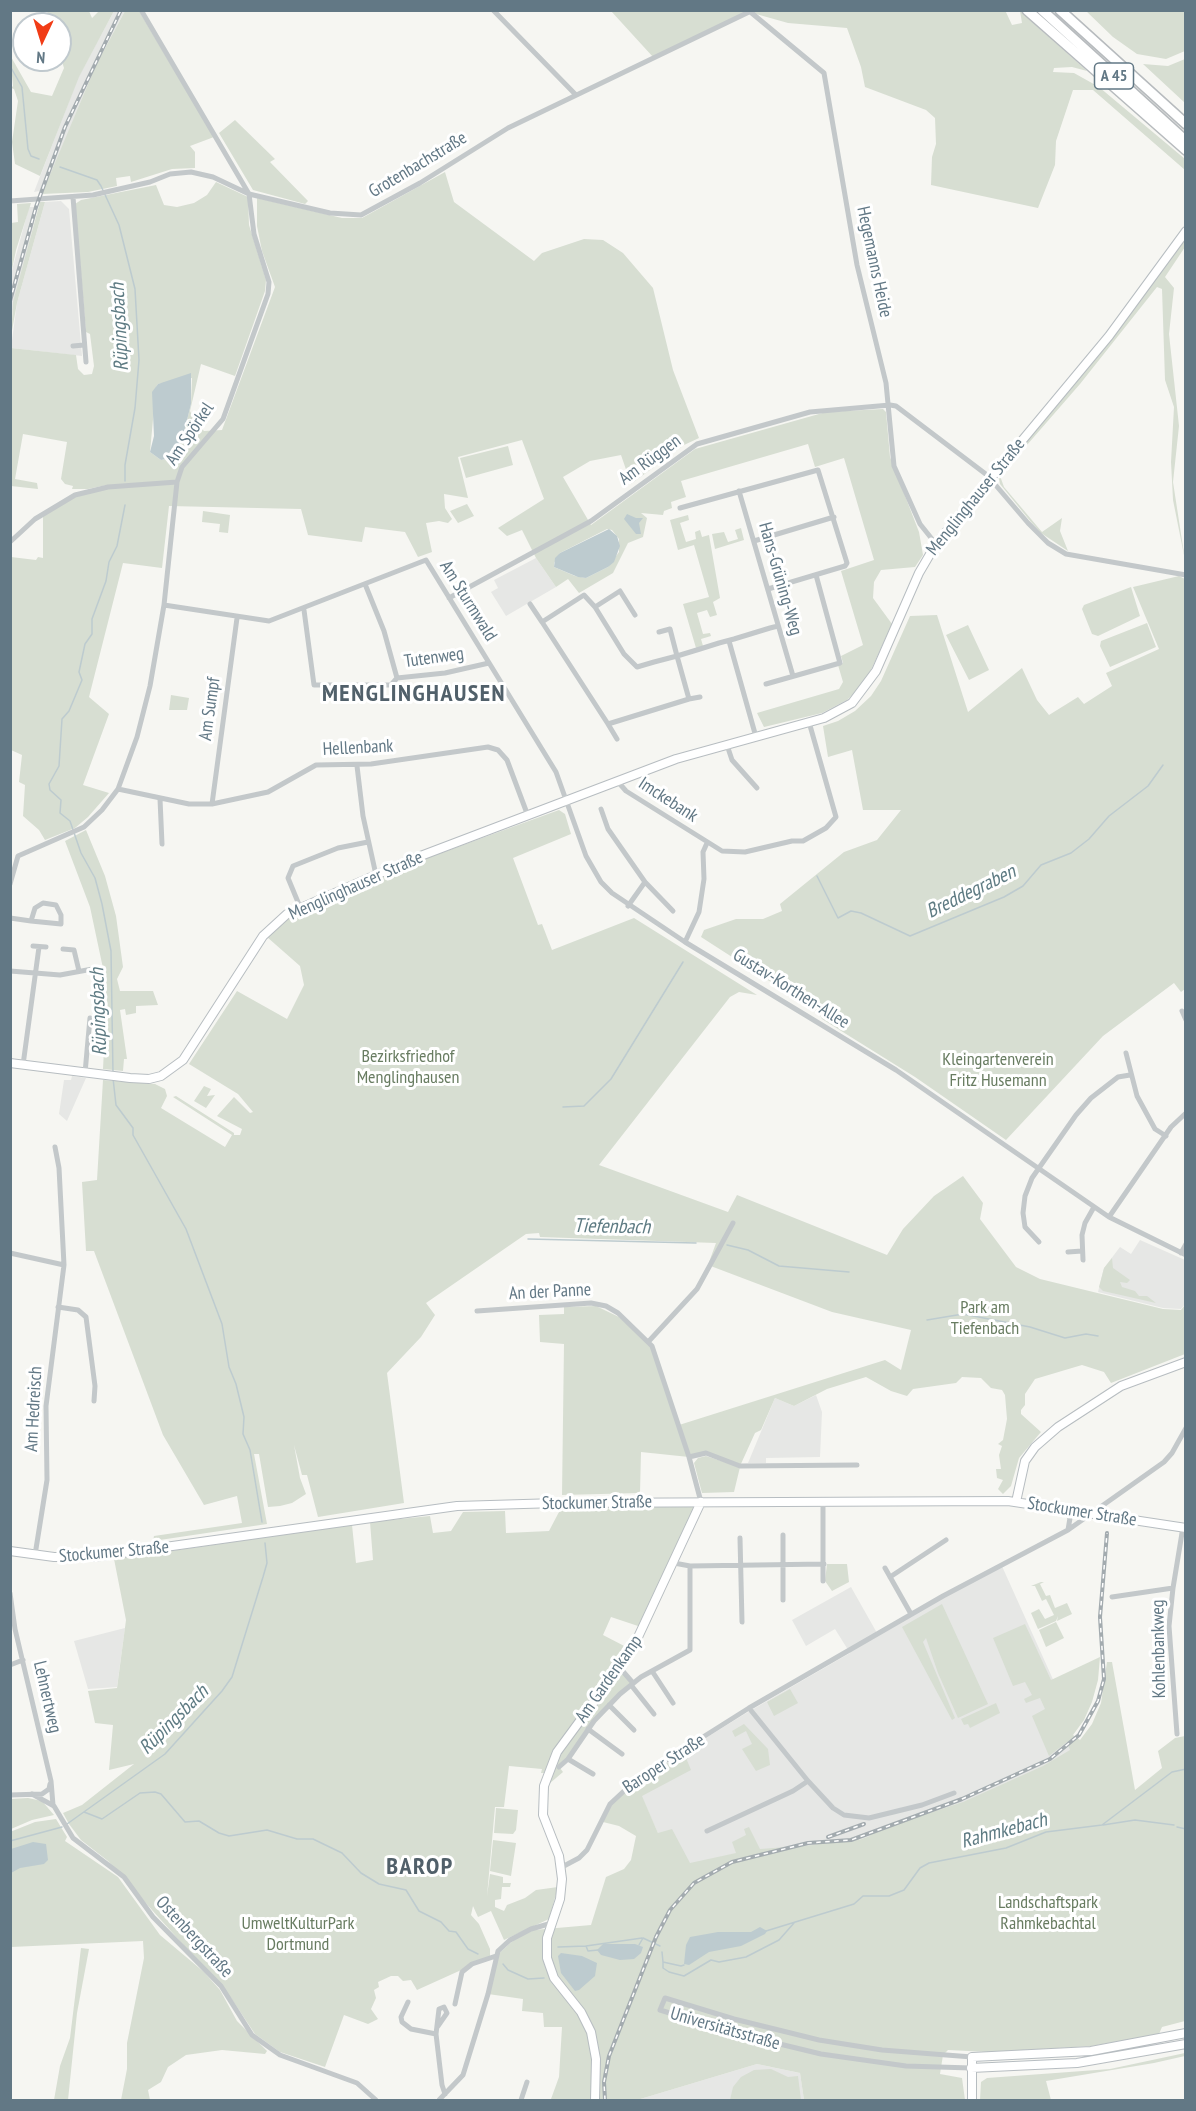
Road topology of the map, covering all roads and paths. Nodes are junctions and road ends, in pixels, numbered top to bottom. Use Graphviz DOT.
graph roads {
  1 [pos="141,10"];
  2 [pos="493,10"];
  3 [pos="1027,10"];
  4 [pos="1042,10"];
  5 [pos="1060,10"];
  6 [pos="748,11"];
  7 [pos="576,95"];
  8 [pos="1185,124"];
  9 [pos="1185,141"];
  10 [pos="1185,150"];
  11 [pos="249,194"];
  12 [pos="73,197"];
  13 [pos="10,201"];
  14 [pos="1185,231"];
  15 [pos="84,345"];
  16 [pos="74,346"];
  17 [pos="86,362"];
  18 [pos="890,405"];
  19 [pos="990,477"];
  20 [pos="177,482"];
  21 [pos="739,491"];
  22 [pos="680,508"];
  23 [pos="834,516"];
  24 [pos="754,541"];
  25 [pos="10,542"];
  26 [pos="936,544"];
  27 [pos="816,575"];
  28 [pos="1185,575"];
  29 [pos="365,584"];
  30 [pos="768,589"];
  31 [pos="449,598"];
  32 [pos="530,604"];
  33 [pos="164,605"];
  34 [pos="595,606"];
  35 [pos="304,610"];
  36 [pos="635,615"];
  37 [pos="237,618"];
  38 [pos="542,622"];
  39 [pos="778,626"];
  40 [pos="677,627"];
  41 [pos="670,629"];
  42 [pos="658,632"];
  43 [pos="729,640"];
  44 [pos="677,656"];
  45 [pos="489,663"];
  46 [pos="793,676"];
  47 [pos="397,678"];
  48 [pos="766,684"];
  49 [pos="700,697"];
  50 [pos="689,699"];
  51 [pos="809,722"];
  52 [pos="608,724"];
  53 [pos="756,737"];
  54 [pos="617,739"];
  55 [pos="727,745"];
  56 [pos="357,766"];
  57 [pos="619,783"];
  58 [pos="758,788"];
  59 [pos="118,789"];
  60 [pos="160,799"];
  61 [pos="567,802"];
  62 [pos="212,804"];
  63 [pos="601,809"];
  64 [pos="528,816"];
  65 [pos="368,842"];
  66 [pos="707,843"];
  67 [pos="162,844"];
  68 [pos="376,875"];
  69 [pos="645,882"];
  70 [pos="10,884"];
  71 [pos="628,906"];
  72 [pos="300,907"];
  73 [pos="673,912"];
  74 [pos="10,918"];
  75 [pos="31,921"];
  76 [pos="685,942"];
  77 [pos="46,947"];
  78 [pos="63,949"];
  79 [pos="98,968"];
  80 [pos="10,971"];
  81 [pos="79,971"];
  82 [pos="33,974"];
  83 [pos="1182,1011"];
  84 [pos="90,1017"];
  85 [pos="1185,1020"];
  86 [pos="1126,1053"];
  87 [pos="10,1063"];
  88 [pos="23,1065"];
  89 [pos="85,1073"];
  90 [pos="1130,1075"];
  91 [pos="1185,1113"];
  92 [pos="1166,1136"];
  93 [pos="55,1147"];
  94 [pos="1040,1169"];
  95 [pos="1094,1207"];
  96 [pos="1109,1217"];
  97 [pos="733,1223"];
  98 [pos="1039,1242"];
  99 [pos="1185,1244"];
  100 [pos="1082,1251"];
  101 [pos="1068,1252"];
  102 [pos="10,1253"];
  103 [pos="1183,1254"];
  104 [pos="1083,1260"];
  105 [pos="64,1265"];
  106 [pos="58,1307"];
  107 [pos="477,1311"];
  108 [pos="649,1341"];
  109 [pos="1185,1362"];
  110 [pos="94,1401"];
  111 [pos="1185,1428"];
  112 [pos="690,1457"];
  113 [pos="857,1465"];
  114 [pos="701,1502"];
  115 [pos="1016,1502"];
  116 [pos="823,1503"];
  117 [pos="1064,1509"];
  118 [pos="1090,1513"];
  119 [pos="1184,1528"];
  120 [pos="1068,1530"];
  121 [pos="783,1535"];
  122 [pos="740,1538"];
  123 [pos="946,1540"];
  124 [pos="10,1551"];
  125 [pos="35,1555"];
  126 [pos="674,1563"];
  127 [pos="783,1564"];
  128 [pos="824,1564"];
  129 [pos="740,1565"];
  130 [pos="690,1566"];
  131 [pos="885,1568"];
  132 [pos="890,1577"];
  133 [pos="823,1581"];
  134 [pos="1173,1588"];
  135 [pos="10,1593"];
  136 [pos="1112,1597"];
  137 [pos="783,1600"];
  138 [pos="911,1614"];
  139 [pos="741,1622"];
  140 [pos="23,1660"];
  141 [pos="10,1665"];
  142 [pos="620,1668"];
  143 [pos="636,1671"];
  144 [pos="652,1671"];
  145 [pos="641,1677"];
  146 [pos="632,1684"];
  147 [pos="673,1703"];
  148 [pos="609,1706"];
  149 [pos="749,1708"];
  150 [pos="654,1714"];
  151 [pos="588,1729"];
  152 [pos="634,1730"];
  153 [pos="1177,1734"];
  154 [pos="621,1754"];
  155 [pos="568,1760"];
  156 [pos="559,1767"];
  157 [pos="593,1774"];
  158 [pos="51,1781"];
  159 [pos="808,1781"];
  160 [pos="954,1793"];
  161 [pos="32,1794"];
  162 [pos="10,1796"];
  163 [pos="54,1806"];
  164 [pos="706,1831"];
  165 [pos="562,1867"];
  166 [pos="552,1923"];
  167 [pos="496,1956"];
  168 [pos="408,2002"];
  169 [pos="455,2004"];
  170 [pos="438,2026"];
  171 [pos="1185,2033"];
  172 [pos="436,2034"];
  173 [pos="1185,2044"];
  174 [pos="972,2057"];
  175 [pos="971,2068"];
  176 [pos="527,2082"];
  177 [pos="445,2094"];
  178 [pos="376,2100"];
  179 [pos="439,2100"];
  180 [pos="520,2100"];
  181 [pos="595,2100"];
  182 [pos="972,2100"];
  1 -- 11 [label="street, Am Spörkel"];
  2 -- 7 [label="street"];
  3 -- 10 [label="highway"];
  4 -- 9 [label="highway, A 45"];
  5 -- 8 [label="highway, A 45"];
  6 -- 7 [label="street, Grotenbachstraße"];
  6 -- 18 [label="street, Hegemanns Heide"];
  7 -- 11 [label="street, Grotenbachstraße"];
  11 -- 12 [label="street, Grotenbachstraße"];
  11 -- 20 [label="street, Am Spörkel"];
  12 -- 13 [label="street, Grotenbachstraße"];
  12 -- 15 [label="street"];
  14 -- 19 [label="street, Menglinghauser Straße"];
  15 -- 16 [label="street"];
  15 -- 17 [label="street"];
  18 -- 19 [label="street"];
  18 -- 26 [label="street, Hegemanns Heide"];
  18 -- 31 [label="street, Am Rüggen"];
  19 -- 26 [label="street, Menglinghauser Straße"];
  19 -- 28 [label="street"];
  20 -- 25 [label="street"];
  20 -- 33 [label="street, Am Spörkel"];
  21 -- 22 [label="street"];
  21 -- 23 [label="street"];
  21 -- 24 [label="street, Hans-Grüning-Weg"];
  23 -- 24 [label="street"];
  23 -- 27 [label="street"];
  24 -- 30 [label="street, Hans-Grüning-Weg"];
  26 -- 51 [label="street, Menglinghauser Straße"];
  27 -- 30 [label="street"];
  27 -- 46 [label="street, Hans-Grüning-Weg"];
  29 -- 31 [label="street, Am Sturmwald"];
  29 -- 35 [label="street, Am Sturmwald"];
  29 -- 47 [label="street"];
  30 -- 39 [label="street, Hans-Grüning-Weg"];
  31 -- 45 [label="street, Am Sturmwald"];
  32 -- 38 [label="street"];
  33 -- 37 [label="street, Am Sturmwald"];
  33 -- 59 [label="street, Am Spörkel"];
  34 -- 36 [label="street"];
  34 -- 38 [label="street"];
  34 -- 44 [label="street"];
  35 -- 37 [label="street, Am Sturmwald"];
  35 -- 47 [label="street, Tutenweg"];
  37 -- 62 [label="street, Am Sumpf"];
  38 -- 52 [label="street"];
  39 -- 43 [label="street"];
  39 -- 46 [label="street, Hans-Grüning-Weg"];
  40 -- 41 [label="street"];
  41 -- 42 [label="street"];
  41 -- 44 [label="street"];
  43 -- 44 [label="street"];
  43 -- 53 [label="street"];
  44 -- 50 [label="street"];
  45 -- 47 [label="street, Tutenweg"];
  45 -- 61 [label="street, Am Sturmwald"];
  46 -- 48 [label="street, Hans-Grüning-Weg"];
  49 -- 50 [label="street"];
  50 -- 52 [label="street"];
  51 -- 53 [label="street, Menglinghauser Straße"];
  51 -- 66 [label="street"];
  52 -- 54 [label="street"];
  53 -- 55 [label="street, Menglinghauser Straße"];
  55 -- 57 [label="street, Menglinghauser Straße"];
  55 -- 58 [label="street"];
  56 -- 62 [label="street, Hellenbank"];
  56 -- 64 [label="street, Hellenbank"];
  56 -- 65 [label="street"];
  57 -- 61 [label="street, Menglinghauser Straße"];
  57 -- 66 [label="street, Imckebank"];
  59 -- 60 [label="street, Hellenbank"];
  59 -- 70 [label="street, Am Spörkel"];
  60 -- 62 [label="street, Hellenbank"];
  60 -- 67 [label="street"];
  61 -- 64 [label="street, Menglinghauser Straße"];
  61 -- 71 [label="street, Gustav-Korthen-Allee"];
  63 -- 69 [label="street"];
  64 -- 68 [label="street, Menglinghauser Straße"];
  65 -- 68 [label="street"];
  65 -- 72 [label="street"];
  66 -- 76 [label="street, Imckebank"];
  68 -- 72 [label="street, Menglinghauser Straße"];
  69 -- 71 [label="street"];
  69 -- 73 [label="street"];
  71 -- 76 [label="street, Gustav-Korthen-Allee"];
  72 -- 89 [label="street, Menglinghauser Straße"];
  74 -- 75 [label="street"];
  75 -- 75 [label="street"];
  76 -- 94 [label="street, Gustav-Korthen-Allee"];
  77 -- 82 [label="street"];
  78 -- 81 [label="street"];
  79 -- 81 [label="street"];
  80 -- 82 [label="street"];
  81 -- 82 [label="street"];
  82 -- 88 [label="street"];
  83 -- 85 [label="street"];
  84 -- 89 [label="street"];
  86 -- 90 [label="street"];
  87 -- 88 [label="street, Menglinghauser Straße"];
  88 -- 89 [label="street, Menglinghauser Straße"];
  90 -- 92 [label="street"];
  90 -- 94 [label="street"];
  91 -- 92 [label="street"];
  92 -- 96 [label="street"];
  93 -- 105 [label="street, Am Hedreisch"];
  94 -- 95 [label="street, Gustav-Korthen-Allee"];
  94 -- 98 [label="street"];
  95 -- 96 [label="street, Gustav-Korthen-Allee"];
  95 -- 100 [label="street"];
  96 -- 103 [label="street, Gustav-Korthen-Allee"];
  97 -- 108 [label="street"];
  99 -- 103 [label="street"];
  100 -- 101 [label="street"];
  100 -- 104 [label="street"];
  102 -- 105 [label="street"];
  105 -- 106 [label="street, Am Hedreisch"];
  106 -- 110 [label="street"];
  106 -- 125 [label="street, Am Hedreisch"];
  107 -- 108 [label="street, An der Panne"];
  108 -- 112 [label="street"];
  109 -- 115 [label="street"];
  111 -- 118 [label="street, Baroper Straße"];
  112 -- 113 [label="street"];
  112 -- 114 [label="street"];
  114 -- 116 [label="street, Stockumer Straße"];
  114 -- 125 [label="street, Stockumer Straße"];
  114 -- 126 [label="street, Am Gardenkamp"];
  115 -- 116 [label="street, Stockumer Straße"];
  115 -- 117 [label="street, Stockumer Straße"];
  116 -- 128 [label="street"];
  117 -- 118 [label="street, Stockumer Straße"];
  117 -- 120 [label="street"];
  118 -- 119 [label="street, Stockumer Straße"];
  118 -- 120 [label="street, Baroper Straße"];
  119 -- 134 [label="street, Kohlenbankweg"];
  120 -- 138 [label="street, Baroper Straße"];
  121 -- 127 [label="street"];
  122 -- 129 [label="street"];
  123 -- 132 [label="street"];
  124 -- 125 [label="street, Stockumer Straße"];
  126 -- 130 [label="street"];
  126 -- 142 [label="street, Am Gardenkamp"];
  127 -- 128 [label="street"];
  127 -- 129 [label="street"];
  127 -- 137 [label="street"];
  128 -- 133 [label="street"];
  129 -- 130 [label="street"];
  129 -- 139 [label="street"];
  130 -- 144 [label="street"];
  131 -- 132 [label="street"];
  132 -- 138 [label="street"];
  134 -- 136 [label="street"];
  134 -- 153 [label="street, Kohlenbankweg"];
  135 -- 140 [label="street, Lehnertweg"];
  138 -- 149 [label="street, Baroper Straße"];
  140 -- 141 [label="street"];
  140 -- 158 [label="street, Lehnertweg"];
  142 -- 146 [label="street"];
  142 -- 165 [label="street, Am Gardenkamp"];
  143 -- 145 [label="street"];
  144 -- 145 [label="street"];
  144 -- 147 [label="street"];
  145 -- 146 [label="street"];
  146 -- 148 [label="street"];
  146 -- 150 [label="street"];
  148 -- 151 [label="street"];
  148 -- 152 [label="street"];
  149 -- 159 [label="street"];
  149 -- 165 [label="street, Baroper Straße"];
  151 -- 154 [label="street"];
  151 -- 155 [label="street"];
  155 -- 156 [label="street"];
  155 -- 157 [label="street"];
  158 -- 161 [label="street"];
  158 -- 163 [label="street, Lehnertweg"];
  159 -- 160 [label="street"];
  159 -- 164 [label="street"];
  161 -- 162 [label="street"];
  161 -- 163 [label="street"];
  163 -- 178 [label="street, Ostenbergstraße"];
  165 -- 166 [label="street"];
  166 -- 167 [label="street"];
  166 -- 181 [label="street"];
  167 -- 169 [label="street"];
  167 -- 177 [label="street"];
  168 -- 172 [label="street"];
  170 -- 172 [label="street"];
  171 -- 174 [label="street, Universitätsstraße"];
  172 -- 177 [label="street"];
  173 -- 175 [label="street, Universitätsstraße"];
  174 -- 175 [label="street"];
  174 -- 175 [label="street, Universitätsstraße"];
  175 -- 182 [label="street"];
  176 -- 180 [label="street"];
  177 -- 179 [label="street"];
}
